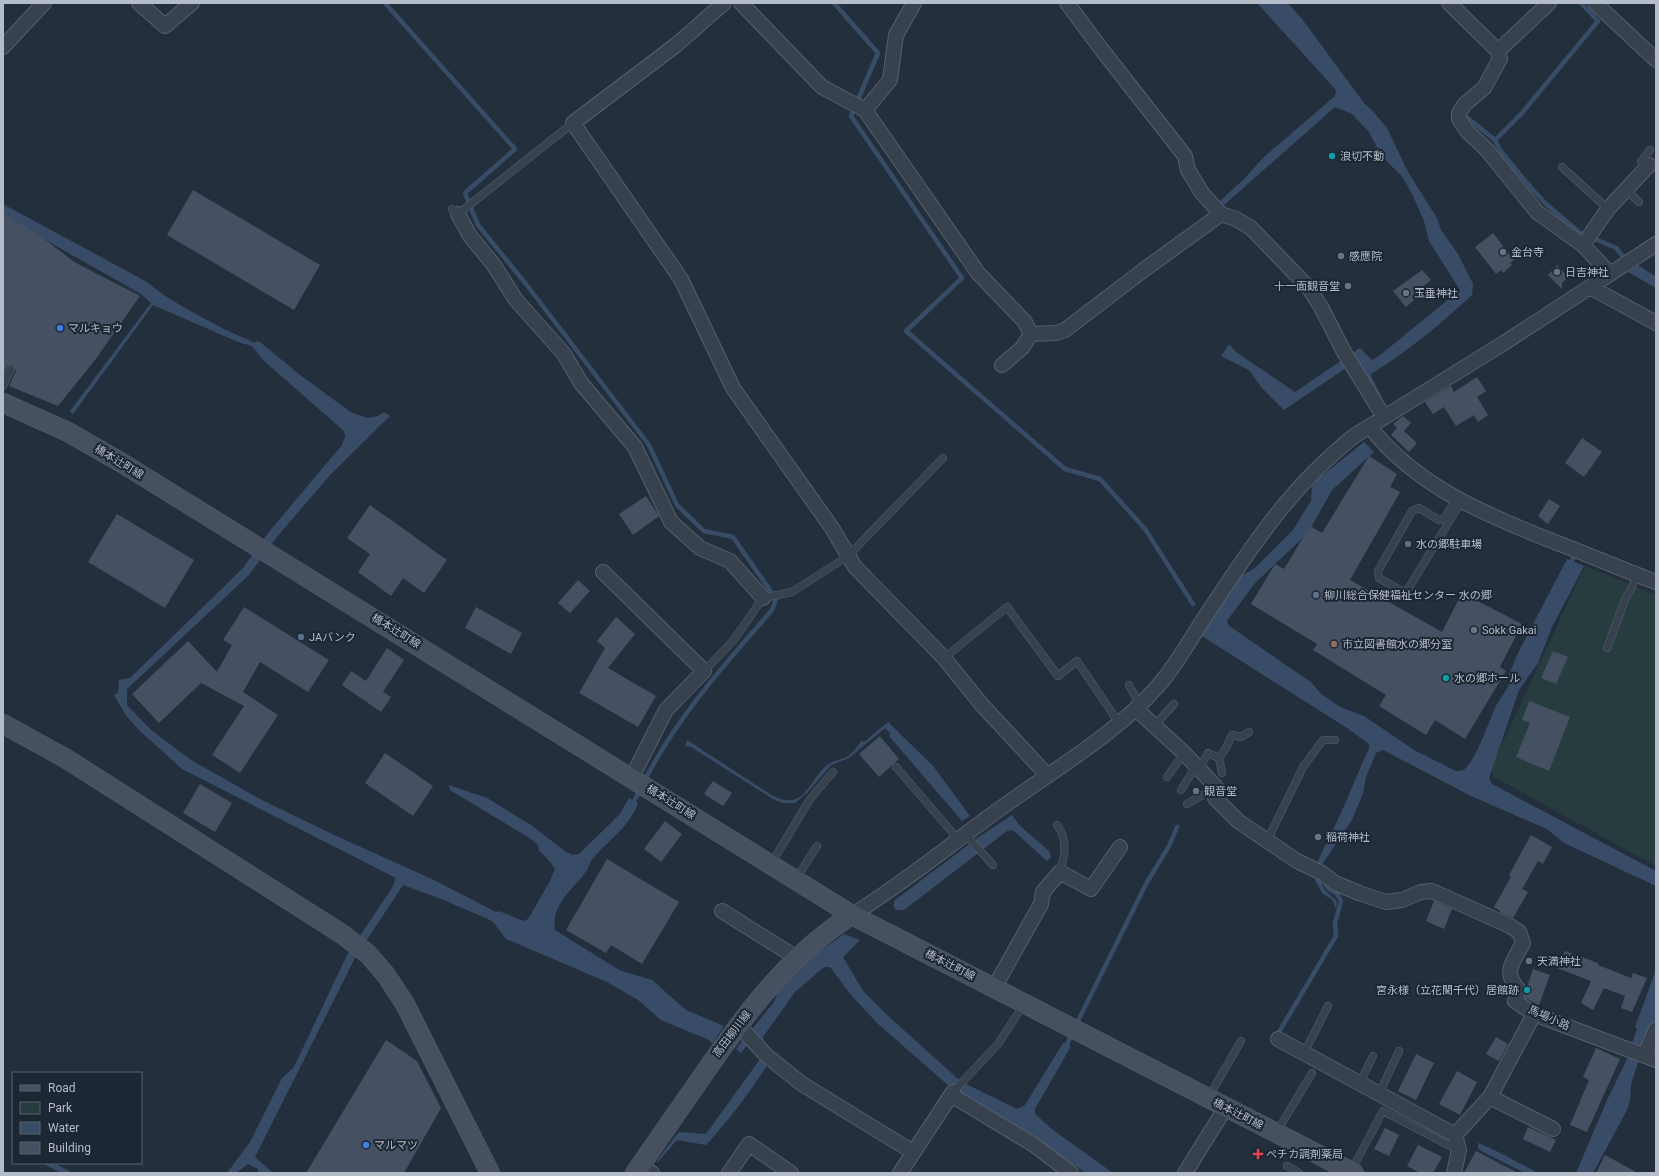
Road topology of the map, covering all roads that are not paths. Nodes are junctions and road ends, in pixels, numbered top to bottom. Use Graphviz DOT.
graph roads {
  1 [pos="44,3"];
  2 [pos="140,3"];
  3 [pos="192,3"];
  4 [pos="724,3"];
  5 [pos="740,3"];
  6 [pos="914,3"];
  7 [pos="1067,3"];
  8 [pos="1449,3"];
  9 [pos="1549,3"];
  10 [pos="1594,3"];
  11 [pos="3,47"];
  12 [pos="1498,51"];
  13 [pos="1656,60"];
  14 [pos="865,110"];
  15 [pos="573,123"];
  16 [pos="1650,150"];
  17 [pos="1562,167"];
  18 [pos="1647,167"];
  19 [pos="1626,190"];
  20 [pos="1639,202"];
  21 [pos="1608,210"];
  22 [pos="455,211"];
  23 [pos="1222,214"];
  24 [pos="1586,240"];
  25 [pos="1656,244"];
  26 [pos="1616,270"];
  27 [pos="1590,287"];
  28 [pos="1656,323"];
  29 [pos="1031,334"];
  30 [pos="1002,365"];
  31 [pos="11,369"];
  32 [pos="3,386"];
  33 [pos="3,403"];
  34 [pos="1384,417"];
  35 [pos="1370,427"];
  36 [pos="943,458"];
  37 [pos="1459,500"];
  38 [pos="848,556"];
  39 [pos="603,572"];
  40 [pos="1638,575"];
  41 [pos="1656,582"];
  42 [pos="763,598"];
  43 [pos="1607,648"];
  44 [pos="944,658"];
  45 [pos="704,671"];
  46 [pos="1129,686"];
  47 [pos="1174,704"];
  48 [pos="1138,707"];
  49 [pos="1119,723"];
  50 [pos="3,724"];
  51 [pos="1154,726"];
  52 [pos="1248,732"];
  53 [pos="1335,740"];
  54 [pos="1184,753"];
  55 [pos="1219,758"];
  56 [pos="896,767"];
  57 [pos="1198,767"];
  58 [pos="833,772"];
  59 [pos="1222,773"];
  60 [pos="1047,775"];
  61 [pos="632,777"];
  62 [pos="1167,777"];
  63 [pos="1181,790"];
  64 [pos="1213,796"];
  65 [pos="1187,804"];
  66 [pos="1057,825"];
  67 [pos="964,837"];
  68 [pos="1266,841"];
  69 [pos="817,846"];
  70 [pos="1120,847"];
  71 [pos="771,864"];
  72 [pos="993,865"];
  73 [pos="1060,872"];
  74 [pos="795,880"];
  75 [pos="722,911"];
  76 [pos="852,914"];
  77 [pos="798,958"];
  78 [pos="994,988"];
  79 [pos="1024,1004"];
  80 [pos="1328,1006"];
  81 [pos="1534,1014"];
  82 [pos="742,1029"];
  83 [pos="1656,1029"];
  84 [pos="1278,1039"];
  85 [pos="1240,1041"];
  86 [pos="1399,1051"];
  87 [pos="1304,1053"];
  88 [pos="1643,1054"];
  89 [pos="1373,1056"];
  90 [pos="1312,1073"];
  91 [pos="1360,1083"];
  92 [pos="952,1093"];
  93 [pos="1379,1094"];
  94 [pos="1490,1097"];
  95 [pos="1208,1098"];
  96 [pos="1226,1107"];
  97 [pos="1553,1129"];
  98 [pos="1276,1133"];
  99 [pos="1455,1135"];
  100 [pos="1459,1150"];
  101 [pos="913,1152"];
  102 [pos="1287,1166"];
  103 [pos="1346,1168"];
  104 [pos="642,1170"];
  105 [pos="490,1173"];
  106 [pos="729,1173"];
  107 [pos="791,1173"];
  108 [pos="900,1173"];
  109 [pos="1070,1173"];
  110 [pos="1185,1173"];
  111 [pos="1299,1173"];
  112 [pos="1454,1173"];
  1 -- 11 [label="street"];
  2 -- 3 [label="street"];
  4 -- 15 [label="street"];
  5 -- 14 [label="street"];
  6 -- 14 [label="street"];
  7 -- 23 [label="street"];
  8 -- 12 [label="street"];
  9 -- 12 [label="street"];
  10 -- 13 [label="street"];
  12 -- 24 [label="street"];
  14 -- 29 [label="street"];
  15 -- 22 [label="lane"];
  15 -- 38 [label="street"];
  16 -- 18 [label="lane"];
  17 -- 21 [label="lane"];
  18 -- 19 [label="street"];
  19 -- 20 [label="lane"];
  19 -- 21 [label="street"];
  21 -- 24 [label="street"];
  22 -- 42 [label="street"];
  23 -- 29 [label="street"];
  23 -- 34 [label="street"];
  24 -- 26 [label="street"];
  25 -- 26 [label="street"];
  26 -- 27 [label="street"];
  27 -- 28 [label="street"];
  27 -- 34 [label="street"];
  29 -- 30 [label="street"];
  31 -- 32 [label="lane"];
  33 -- 61 [label="main road, 橋本辻町線"];
  34 -- 35 [label="street"];
  35 -- 37 [label="street"];
  35 -- 48 [label="street"];
  36 -- 38 [label="lane"];
  37 -- 37 [label="lane"];
  37 -- 40 [label="street"];
  38 -- 42 [label="lane"];
  38 -- 44 [label="street"];
  39 -- 45 [label="street"];
  40 -- 41 [label="street"];
  40 -- 43 [label="lane"];
  42 -- 45 [label="lane"];
  44 -- 49 [label="lane"];
  44 -- 60 [label="street"];
  45 -- 61 [label="street"];
  46 -- 48 [label="lane"];
  47 -- 51 [label="lane"];
  48 -- 49 [label="street"];
  48 -- 51 [label="street"];
  49 -- 60 [label="street"];
  50 -- 105 [label="main road"];
  51 -- 54 [label="street"];
  52 -- 55 [label="lane"];
  53 -- 68 [label="lane"];
  54 -- 57 [label="street"];
  54 -- 62 [label="lane"];
  55 -- 57 [label="lane"];
  55 -- 59 [label="lane"];
  56 -- 67 [label="lane"];
  57 -- 63 [label="lane"];
  57 -- 64 [label="street"];
  58 -- 71 [label="lane"];
  60 -- 67 [label="street"];
  61 -- 71 [label="main road, 橋本辻町線"];
  64 -- 65 [label="lane"];
  64 -- 68 [label="street"];
  66 -- 73 [label="lane"];
  67 -- 72 [label="lane"];
  67 -- 76 [label="street"];
  68 -- 81 [label="street, 馬場小路"];
  69 -- 74 [label="lane"];
  70 -- 73 [label="street"];
  71 -- 74 [label="main road, 橋本辻町線"];
  73 -- 78 [label="street"];
  74 -- 76 [label="main road, 橋本辻町線"];
  75 -- 77 [label="street"];
  76 -- 77 [label="main road, 高田柳川線"];
  76 -- 78 [label="main road, 橋本辻町線"];
  77 -- 82 [label="main road, 高田柳川線"];
  78 -- 79 [label="main road, 橋本辻町線"];
  79 -- 92 [label="lane"];
  79 -- 95 [label="main road, 橋本辻町線"];
  80 -- 87 [label="lane"];
  81 -- 88 [label="street, 馬場小路"];
  81 -- 94 [label="street"];
  82 -- 101 [label="street"];
  82 -- 104 [label="main road, 高田柳川線"];
  83 -- 88 [label="street"];
  84 -- 87 [label="street"];
  85 -- 95 [label="lane"];
  86 -- 93 [label="lane"];
  87 -- 91 [label="street"];
  89 -- 91 [label="lane"];
  90 -- 98 [label="lane"];
  91 -- 93 [label="street"];
  92 -- 101 [label="street"];
  92 -- 109 [label="street"];
  93 -- 99 [label="street"];
  94 -- 97 [label="street"];
  94 -- 99 [label="street"];
  95 -- 96 [label="main road, 橋本辻町線"];
  96 -- 98 [label="main road, 橋本辻町線"];
  96 -- 110 [label="street"];
  98 -- 103 [label="main road, 橋本辻町線"];
  99 -- 100 [label="street"];
  100 -- 103 [label="lane"];
  100 -- 112 [label="street"];
  101 -- 108 [label="street"];
  102 -- 111 [label="lane"];
  106 -- 107 [label="street"];
}
